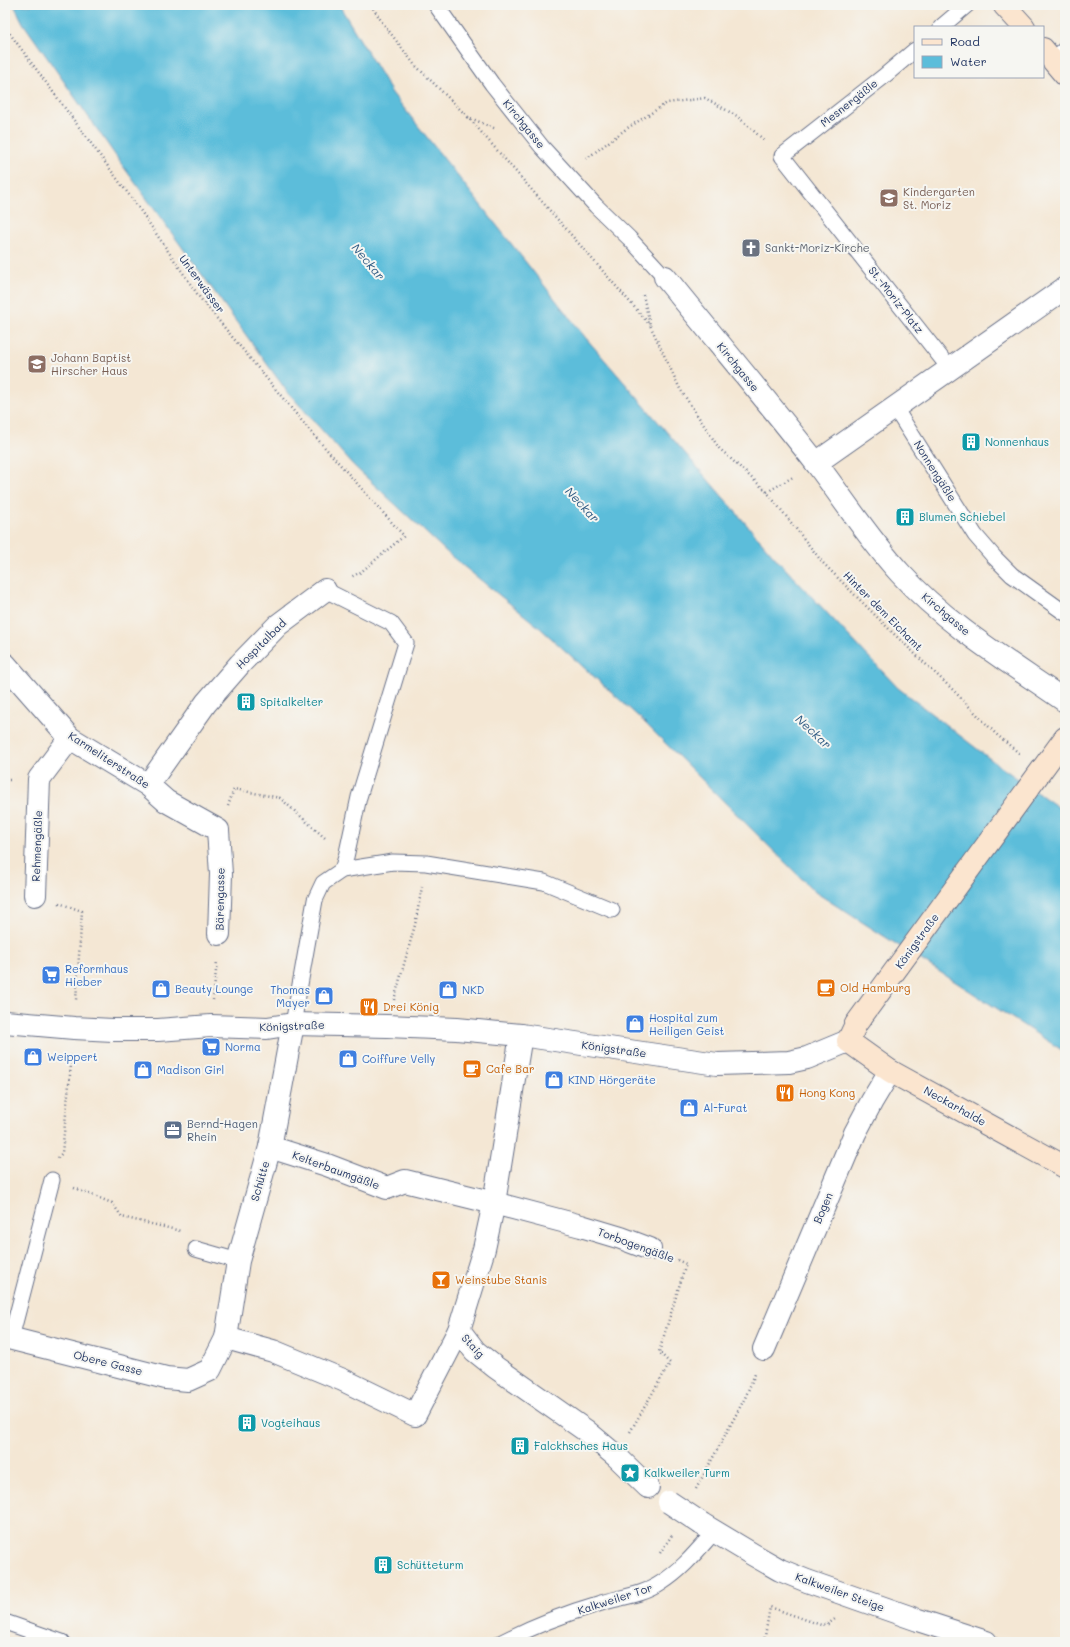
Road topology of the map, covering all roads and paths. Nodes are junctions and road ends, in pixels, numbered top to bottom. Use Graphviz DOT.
graph roads {
  1 [pos="371,5"];
  2 [pos="436,5"];
  3 [pos="967,5"];
  4 [pos="1004,5"];
  5 [pos="943,26"];
  6 [pos="1023,26"];
  7 [pos="5,27"];
  8 [pos="914,51"];
  9 [pos="468,117"];
  10 [pos="498,129"];
  11 [pos="782,156"];
  12 [pos="566,174"];
  13 [pos="665,277"];
  14 [pos="1065,288"];
  15 [pos="641,289"];
  16 [pos="650,325"];
  17 [pos="950,369"];
  18 [pos="895,408"];
  19 [pos="816,463"];
  20 [pos="325,590"];
  21 [pos="1065,613"];
  22 [pos="5,664"];
  23 [pos="1065,701"];
  24 [pos="996,734"];
  25 [pos="70,738"];
  26 [pos="1065,738"];
  27 [pos="148,785"];
  28 [pos="218,830"];
  29 [pos="426,863"];
  30 [pos="344,864"];
  31 [pos="35,895"];
  32 [pos="612,910"];
  33 [pos="219,934"];
  34 [pos="5,1022"];
  35 [pos="293,1024"];
  36 [pos="211,1026"];
  37 [pos="387,1026"];
  38 [pos="74,1028"];
  39 [pos="521,1035"];
  40 [pos="848,1041"];
  41 [pos="890,1071"];
  42 [pos="270,1147"];
  43 [pos="1065,1167"];
  44 [pos="52,1180"];
  45 [pos="494,1203"];
  46 [pos="157,1225"];
  47 [pos="196,1249"];
  48 [pos="650,1249"];
  49 [pos="238,1262"];
  50 [pos="460,1330"];
  51 [pos="8,1337"];
  52 [pos="226,1338"];
  53 [pos="764,1349"];
  54 [pos="210,1370"];
  55 [pos="616,1456"];
  56 [pos="648,1487"];
  57 [pos="669,1502"];
  58 [pos="708,1528"];
  59 [pos="840,1594"];
  60 [pos="5,1622"];
  61 [pos="62,1642"];
  62 [pos="502,1642"];
  63 [pos="764,1642"];
  64 [pos="986,1642"];
  1 -- 9 [label="path"];
  2 -- 12 [label="lane, Kirchgasse"];
  3 -- 5 [label="lane"];
  4 -- 6 [label="street"];
  7 -- 20 [label="path, Unterwässer"];
  8 -- 11 [label="lane, Mesnergäßle"];
  9 -- 10 [label="path"];
  9 -- 16 [label="path"];
  11 -- 12 [label="path"];
  11 -- 17 [label="lane, St.-Moriz-Platz"];
  12 -- 13 [label="lane, Kirchgasse"];
  13 -- 19 [label="street, Kirchgasse"];
  14 -- 17 [label="street"];
  15 -- 16 [label="path"];
  16 -- 24 [label="path, Hinter dem Eichamt"];
  17 -- 18 [label="street"];
  18 -- 19 [label="street"];
  18 -- 21 [label="lane, Nonnengäßle"];
  19 -- 23 [label="street, Kirchgasse"];
  20 -- 27 [label="street, Hospitalbad"];
  20 -- 30 [label="lane"];
  22 -- 25 [label="street, Karmeliterstraße"];
  25 -- 27 [label="street, Karmeliterstraße"];
  25 -- 31 [label="street, Rehmengäßle"];
  26 -- 40 [label="street, Königstraße"];
  27 -- 28 [label="street, Karmeliterstraße"];
  28 -- 30 [label="path"];
  28 -- 33 [label="street, Bärengasse"];
  29 -- 30 [label="lane"];
  29 -- 32 [label="lane"];
  29 -- 37 [label="path"];
  30 -- 35 [label="lane"];
  31 -- 38 [label="path, Rehmengäßle"];
  33 -- 36 [label="path, Bärengasse"];
  34 -- 38 [label="street, Königstraße"];
  35 -- 36 [label="street, Königstraße"];
  35 -- 37 [label="street, Königstraße"];
  35 -- 42 [label="street, Schütte"];
  36 -- 38 [label="street, Königstraße"];
  37 -- 39 [label="street, Königstraße"];
  38 -- 44 [label="path"];
  39 -- 40 [label="street, Königstraße"];
  39 -- 45 [label="street, Staig"];
  40 -- 41 [label="street, Neckarhalde"];
  41 -- 43 [label="street, Neckarhalde"];
  41 -- 53 [label="street, Bogen"];
  42 -- 45 [label="street, Kelterbaumgäßle"];
  42 -- 49 [label="street, Schütte"];
  44 -- 46 [label="path"];
  44 -- 51 [label="lane"];
  45 -- 48 [label="street, Torbogengäßle"];
  45 -- 50 [label="street, Staig"];
  47 -- 49 [label="lane"];
  48 -- 55 [label="path, Torbogengäßle"];
  49 -- 52 [label="street, Schütte"];
  50 -- 52 [label="street"];
  50 -- 55 [label="street, Staig"];
  51 -- 54 [label="street, Obere Gasse"];
  52 -- 54 [label="street, Schütte"];
  55 -- 56 [label="street, Staig"];
  57 -- 58 [label="street, bridge"];
  58 -- 59 [label="street, Kalkweiler Steige"];
  58 -- 62 [label="lane, Kalkweiler Tor"];
  59 -- 63 [label="path"];
  59 -- 64 [label="street, Kalkweiler Steige"];
  60 -- 61 [label="lane"];
}
